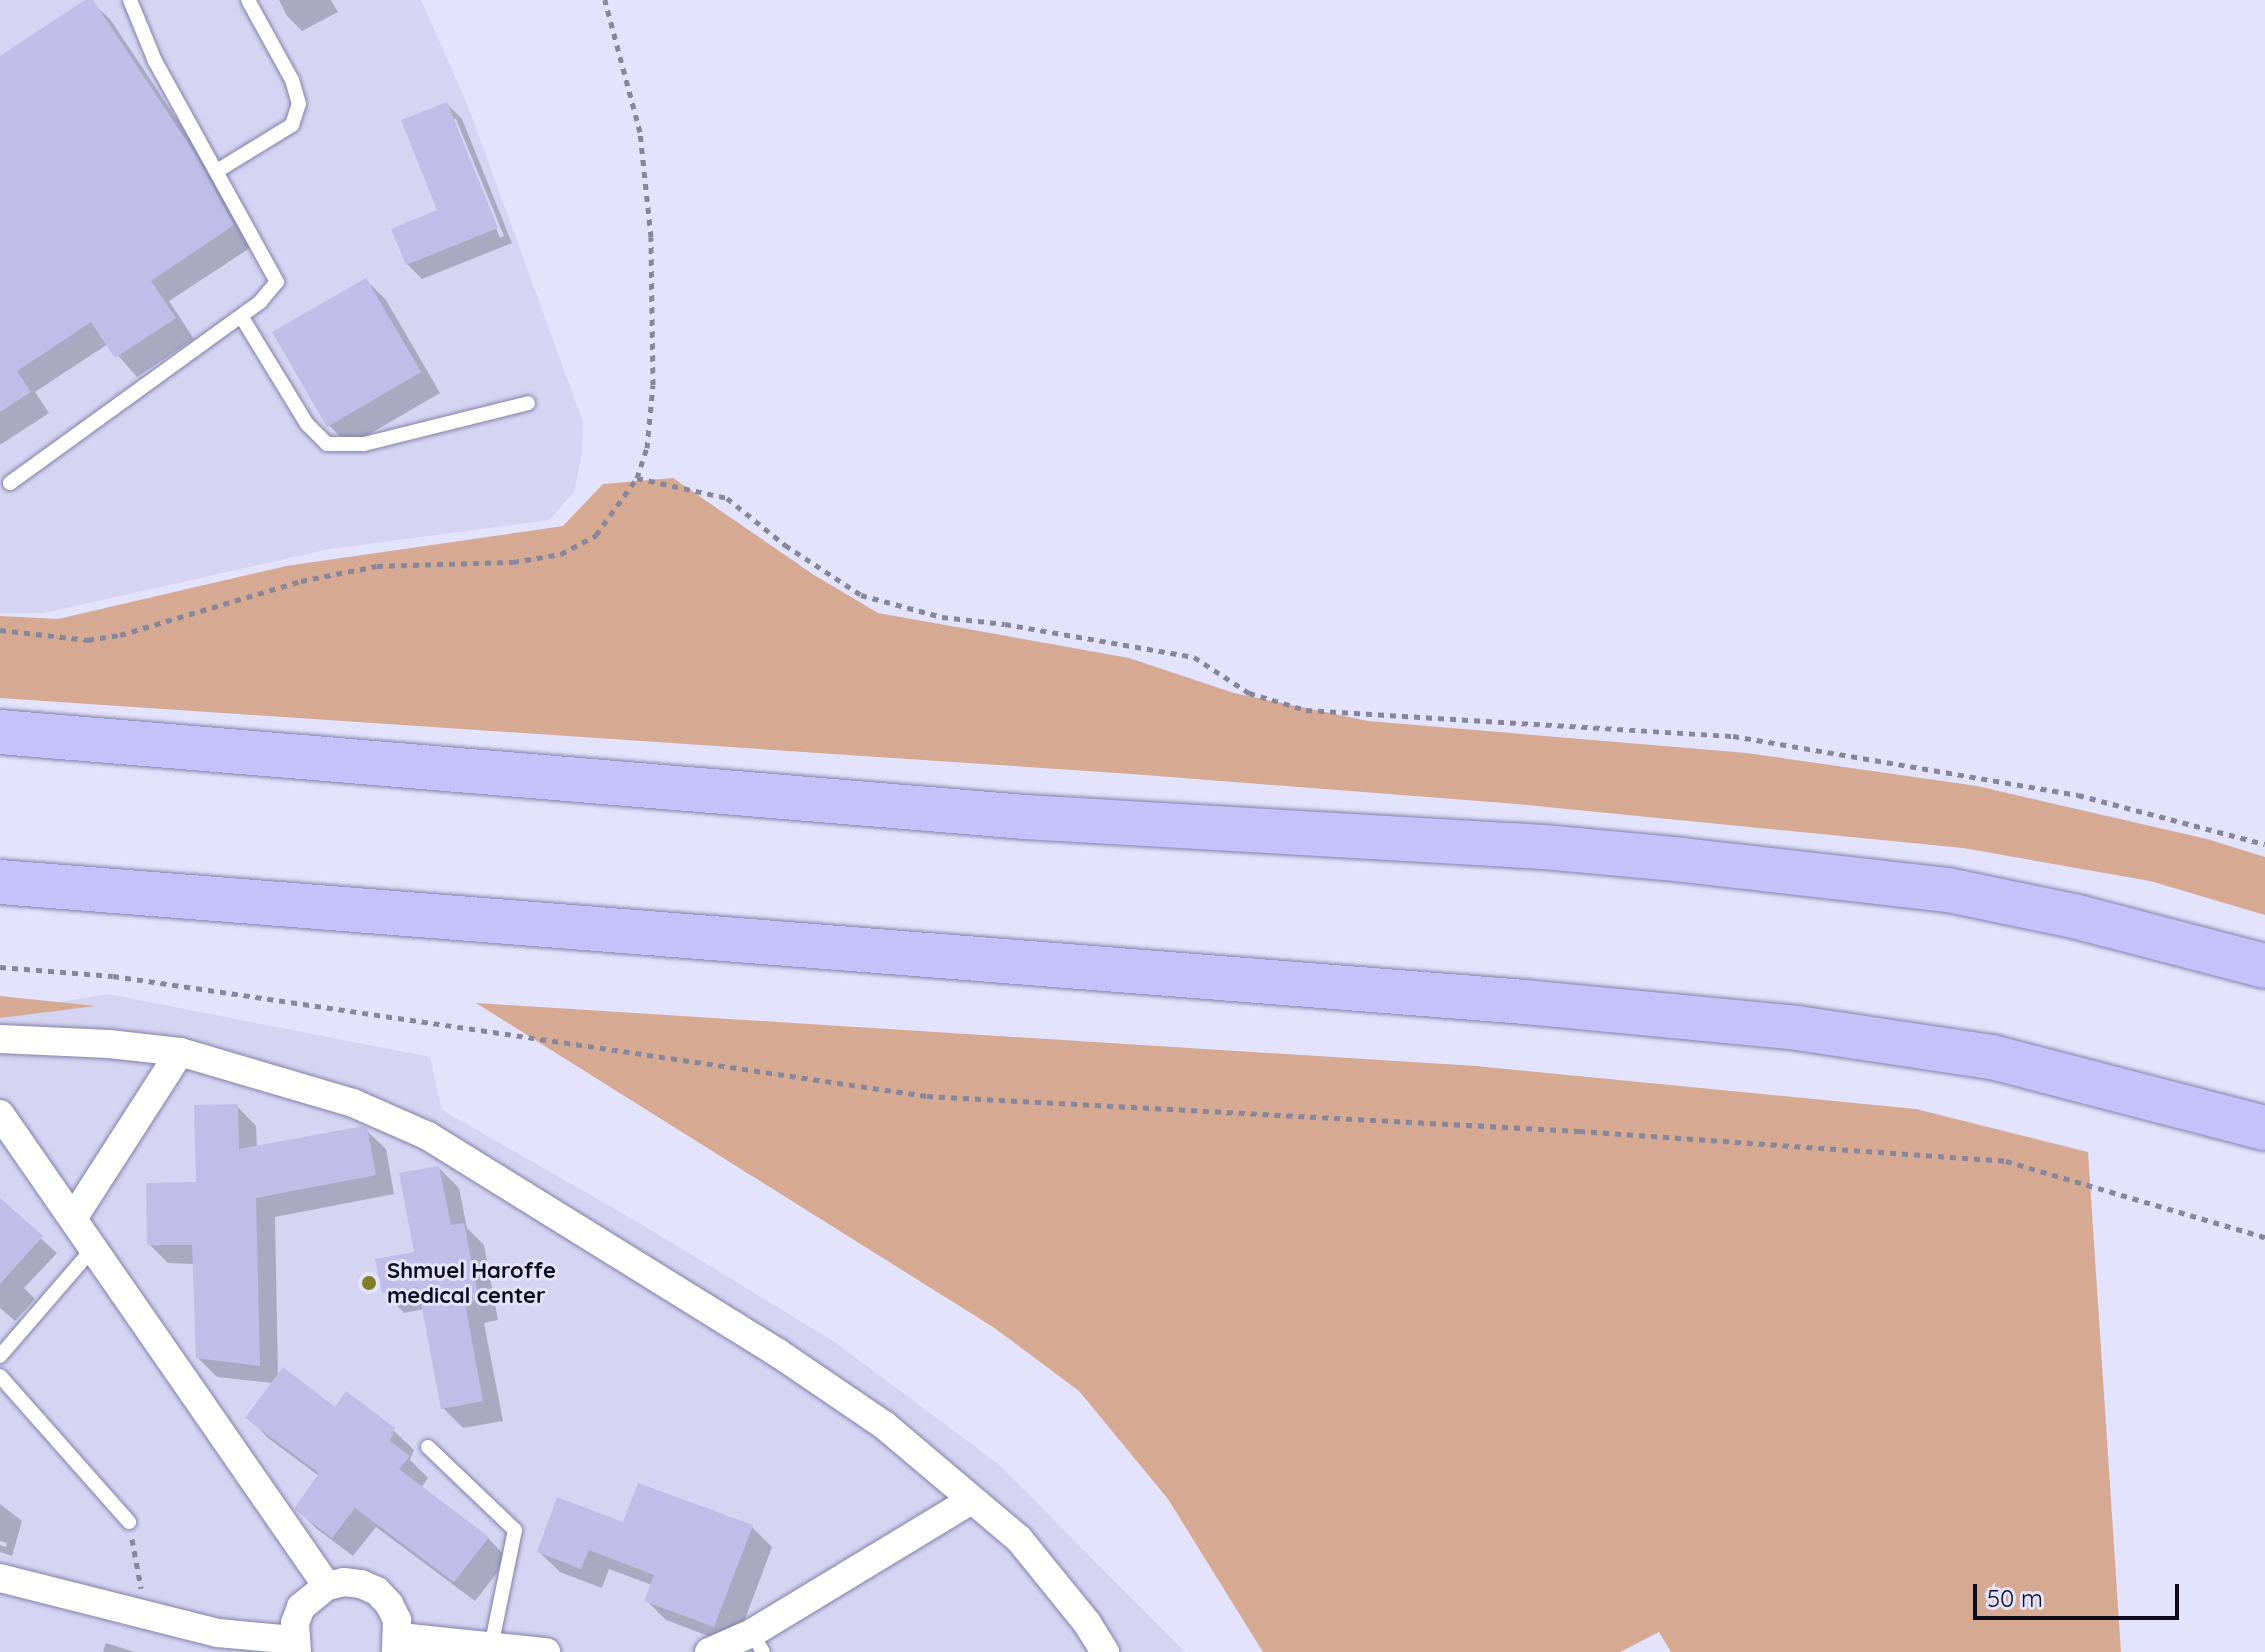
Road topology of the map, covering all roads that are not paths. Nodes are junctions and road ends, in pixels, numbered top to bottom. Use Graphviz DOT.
graph roads {
  1 [pos="130,0"];
  2 [pos="248,0"];
  3 [pos="217,171"];
  4 [pos="241,316"];
  5 [pos="528,403"];
  6 [pos="10,483"];
  7 [pos="0,732"];
  8 [pos="0,882"];
  9 [pos="2265,966"];
  10 [pos="0,1039"];
  11 [pos="180,1052"];
  12 [pos="0,1114"];
  13 [pos="2265,1128"];
  14 [pos="74,1217"];
  15 [pos="94,1247"];
  16 [pos="0,1356"];
  17 [pos="0,1376"];
  18 [pos="428,1447"];
  19 [pos="972,1500"];
  20 [pos="129,1522"];
  21 [pos="0,1578"];
  22 [pos="327,1586"];
  23 [pos="215,1642"];
  24 [pos="758,1642"];
  25 [pos="398,1645"];
  26 [pos="295,1646"];
  27 [pos="509,1650"];
  28 [pos="546,1652"];
  29 [pos="709,1652"];
  30 [pos="1105,1652"];
  1 -- 3 [label="lane"];
  2 -- 3 [label="lane"];
  3 -- 4 [label="lane"];
  4 -- 5 [label="lane"];
  4 -- 6 [label="lane"];
  7 -- 9 [label="highway"];
  8 -- 13 [label="highway"];
  10 -- 11 [label="street"];
  11 -- 14 [label="street"];
  11 -- 19 [label="street"];
  12 -- 14 [label="street"];
  14 -- 15 [label="street"];
  15 -- 16 [label="lane"];
  15 -- 22 [label="street"];
  17 -- 20 [label="lane"];
  18 -- 27 [label="lane"];
  19 -- 24 [label="street"];
  19 -- 30 [label="street"];
  21 -- 23 [label="street"];
  22 -- 25 [label="street"];
  22 -- 26 [label="street"];
  23 -- 26 [label="street"];
  24 -- 29 [label="street"];
  25 -- 27 [label="street"];
  27 -- 28 [label="street"];
}
